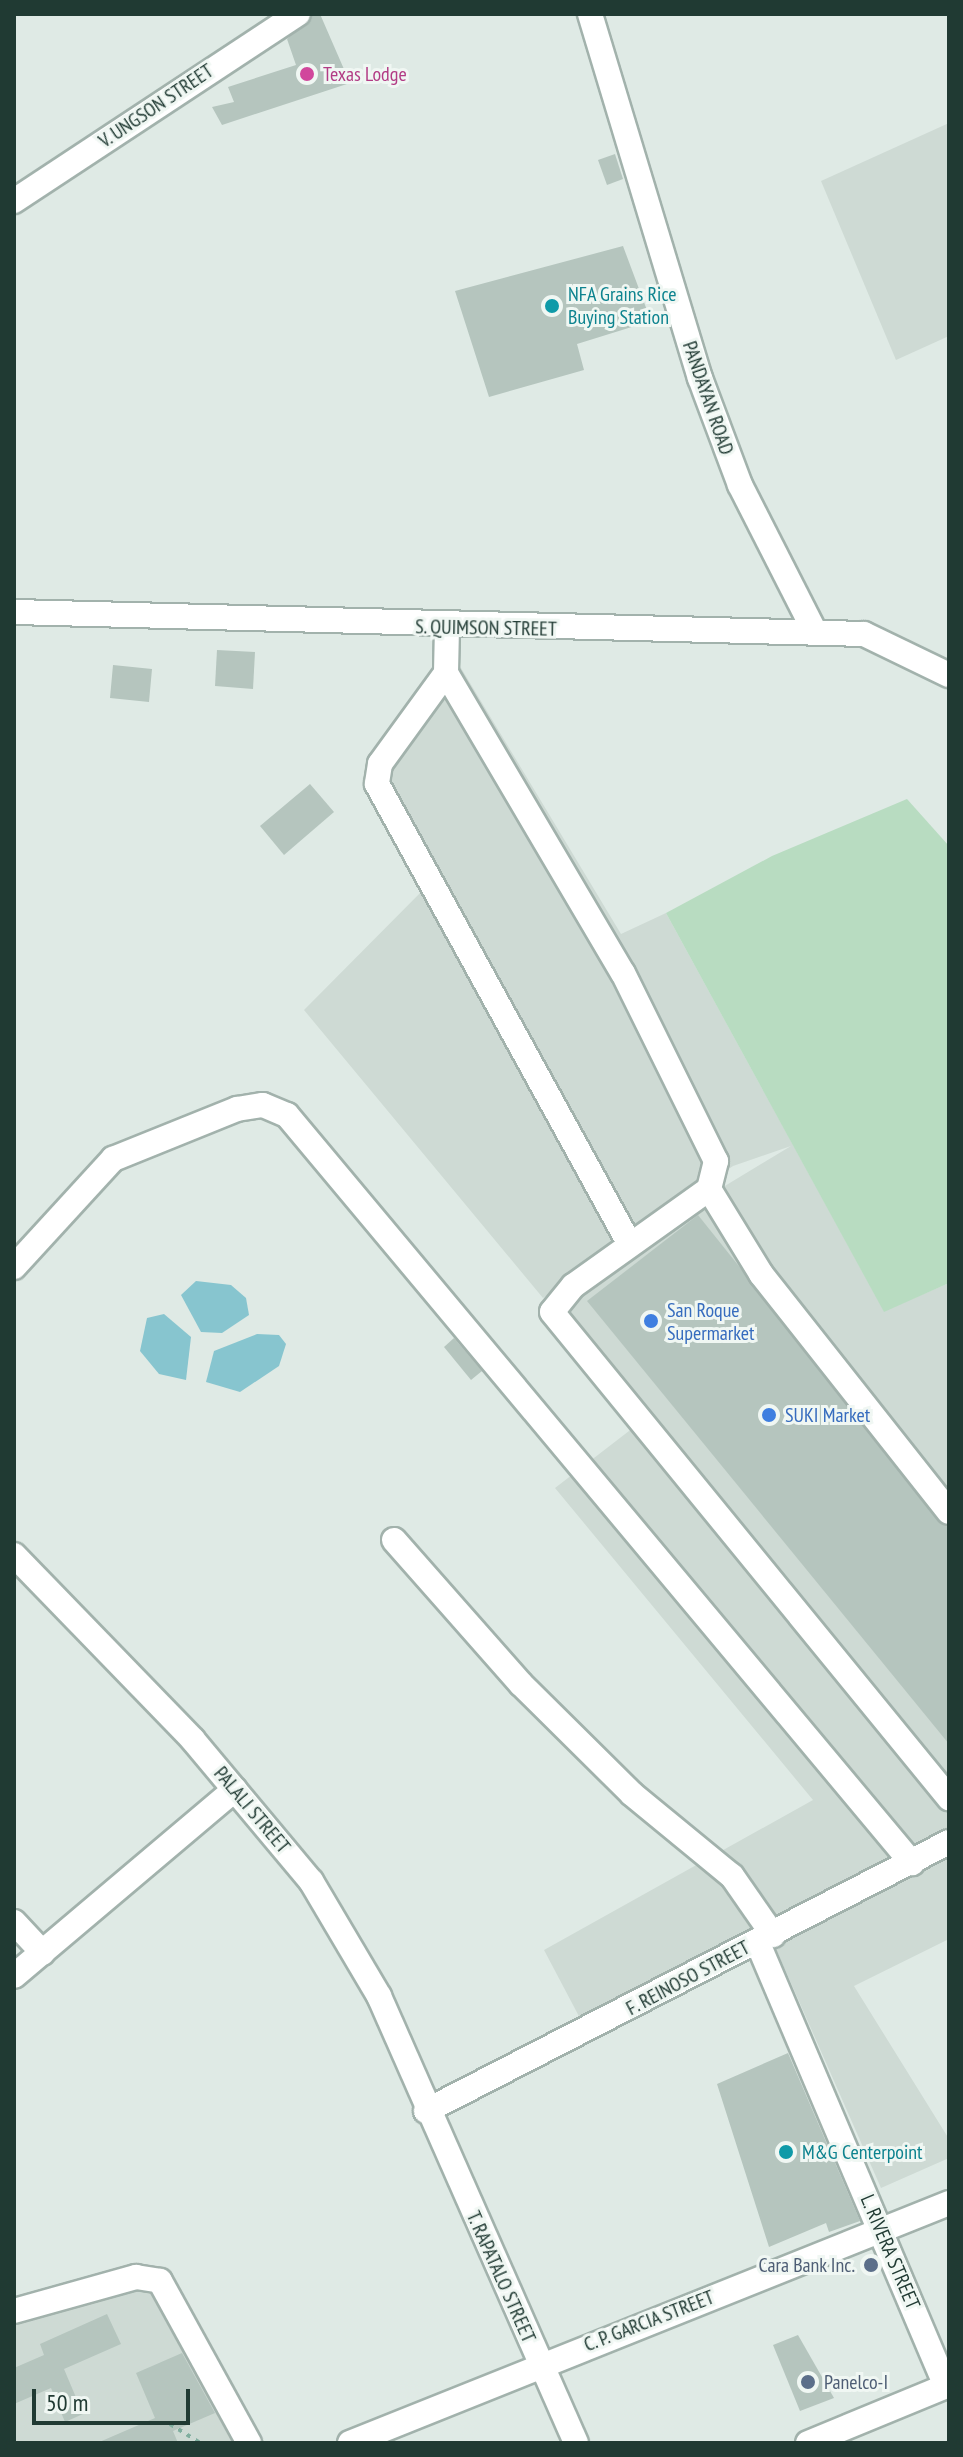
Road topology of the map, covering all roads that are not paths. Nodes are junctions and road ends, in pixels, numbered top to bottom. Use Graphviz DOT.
graph roads {
  1 [pos="298,14"];
  2 [pos="590,14"];
  3 [pos="14,201"];
  4 [pos="14,612"];
  5 [pos="447,628"];
  6 [pos="815,632"];
  7 [pos="446,673"];
  8 [pos="949,675"];
  9 [pos="709,1189"];
  10 [pos="629,1243"];
  11 [pos="14,1267"];
  12 [pos="949,1512"];
  13 [pos="394,1540"];
  14 [pos="14,1555"];
  15 [pos="235,1789"];
  16 [pos="949,1798"];
  17 [pos="949,1842"];
  18 [pos="912,1863"];
  19 [pos="14,1922"];
  20 [pos="765,1938"];
  21 [pos="43,1953"];
  22 [pos="14,1976"];
  23 [pos="426,2111"];
  24 [pos="949,2203"];
  25 [pos="882,2230"];
  26 [pos="14,2311"];
  27 [pos="540,2364"];
  28 [pos="946,2392"];
  29 [pos="249,2443"];
  30 [pos="350,2443"];
  31 [pos="576,2443"];
  32 [pos="808,2443"];
  1 -- 3 [label="street, V. UNGSON STREET"];
  2 -- 6 [label="street, PANDAYAN ROAD"];
  4 -- 5 [label="street, S. QUIMSON STREET"];
  5 -- 6 [label="street, S. QUIMSON STREET"];
  5 -- 7 [label="street"];
  6 -- 8 [label="street, S. QUIMSON STREET"];
  7 -- 9 [label="street"];
  7 -- 10 [label="street"];
  9 -- 10 [label="street"];
  9 -- 12 [label="street"];
  10 -- 16 [label="street"];
  11 -- 18 [label="street"];
  13 -- 20 [label="street, L. RIVERA STREET"];
  14 -- 15 [label="street, PALALI STREET"];
  15 -- 21 [label="street"];
  15 -- 23 [label="street, PALALI STREET"];
  17 -- 18 [label="street, F. REINOSO STREET"];
  18 -- 20 [label="street, F. REINOSO STREET"];
  19 -- 21 [label="street"];
  20 -- 23 [label="street, F. REINOSO STREET"];
  20 -- 25 [label="street, L. RIVERA STREET"];
  21 -- 22 [label="street"];
  23 -- 27 [label="street, T. RAPATALO STREET"];
  24 -- 25 [label="street, C. P. GARCIA STREET"];
  25 -- 27 [label="street, C. P. GARCIA STREET"];
  25 -- 28 [label="street, L. RIVERA STREET"];
  26 -- 29 [label="street"];
  27 -- 30 [label="street, C. P. GARCIA STREET"];
  27 -- 31 [label="street, T. RAPATALO STREET"];
  28 -- 32 [label="street"];
}
